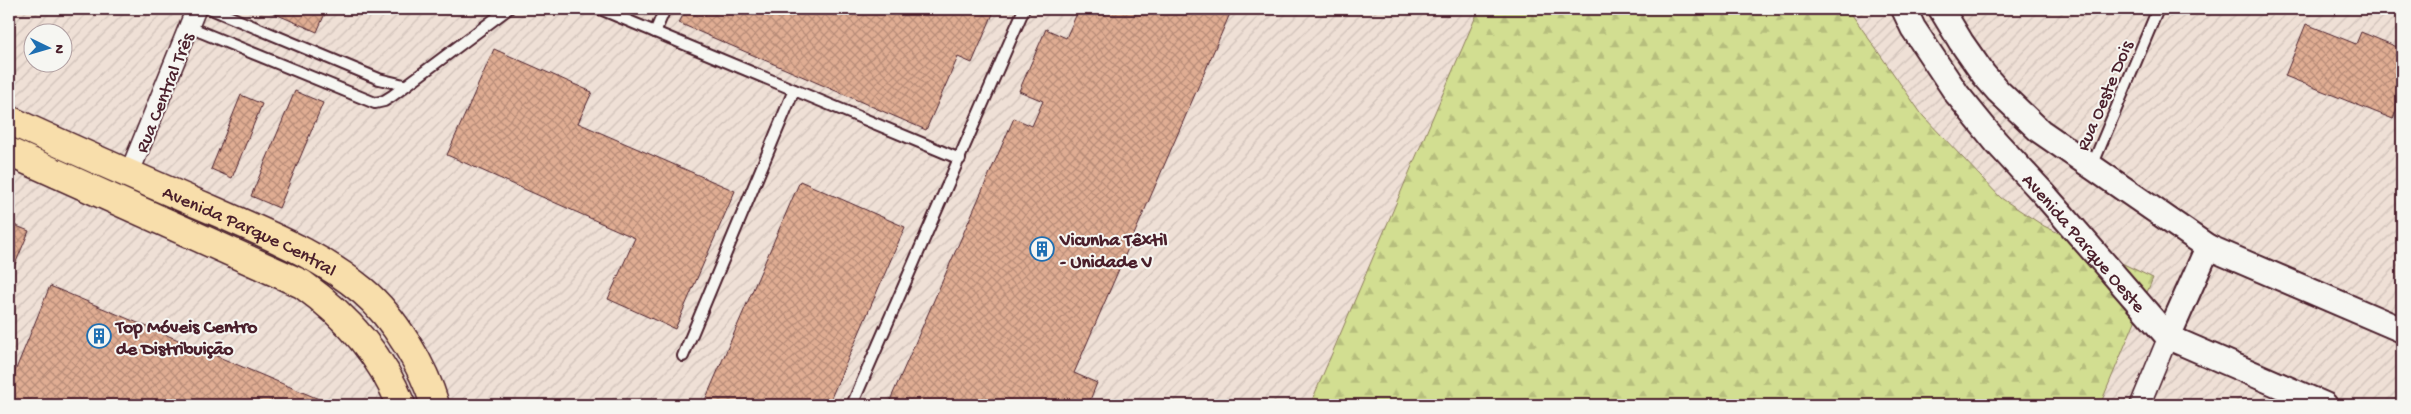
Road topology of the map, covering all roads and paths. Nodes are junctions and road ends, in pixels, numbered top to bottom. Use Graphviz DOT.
graph roads {
  1 [pos="196,9"];
  2 [pos="211,9"];
  3 [pos="508,9"];
  4 [pos="600,9"];
  5 [pos="665,9"];
  6 [pos="1024,9"];
  7 [pos="1904,9"];
  8 [pos="1941,9"];
  9 [pos="2158,9"];
  10 [pos="189,27"];
  11 [pos="655,32"];
  12 [pos="404,85"];
  13 [pos="794,90"];
  14 [pos="9,120"];
  15 [pos="9,152"];
  16 [pos="960,158"];
  17 [pos="2092,166"];
  18 [pos="129,174"];
  19 [pos="2208,247"];
  20 [pos="2402,330"];
  21 [pos="2168,338"];
  22 [pos="683,356"];
  23 [pos="401,405"];
  24 [pos="435,405"];
  25 [pos="852,405"];
  26 [pos="2140,405"];
  27 [pos="2325,405"];
  1 -- 10 [label="street, Rua Central Três"];
  2 -- 12 [label="lane"];
  3 -- 12 [label="lane"];
  4 -- 11 [label="lane"];
  5 -- 11 [label="lane"];
  6 -- 16 [label="lane"];
  7 -- 21 [label="street, Avenida Parque Oeste"];
  8 -- 17 [label="street"];
  9 -- 17 [label="lane, Rua Oeste Dois"];
  10 -- 12 [label="lane"];
  10 -- 18 [label="street, Rua Central Três"];
  11 -- 13 [label="lane"];
  13 -- 16 [label="lane"];
  13 -- 22 [label="lane"];
  14 -- 18 [label="main road, Avenida Parque Central"];
  15 -- 23 [label="main road, Avenida Parque Central"];
  16 -- 25 [label="lane"];
  17 -- 19 [label="street"];
  18 -- 24 [label="main road, Avenida Parque Central"];
  19 -- 20 [label="street"];
  19 -- 21 [label="street"];
  21 -- 26 [label="street"];
  21 -- 27 [label="street, Avenida Parque Oeste"];
}
